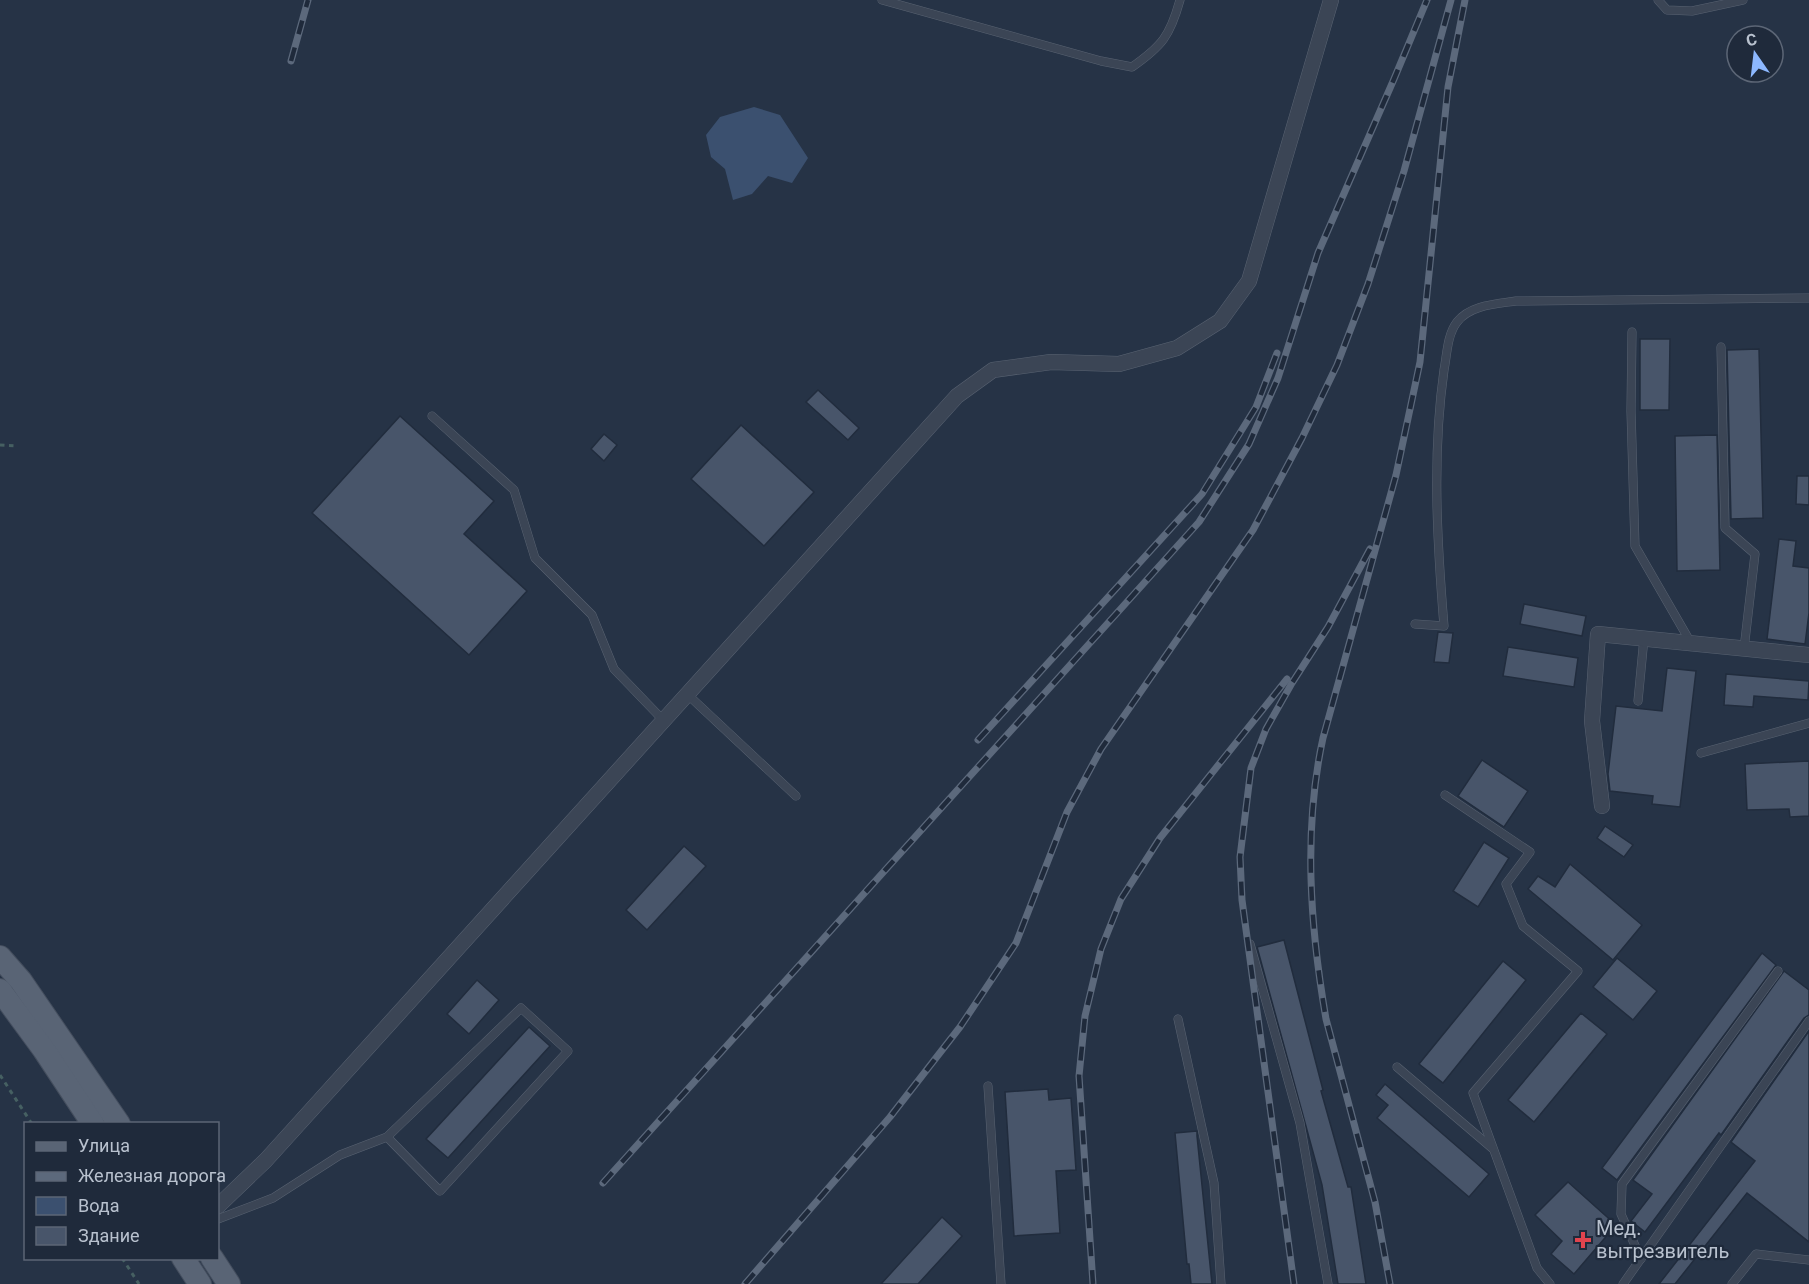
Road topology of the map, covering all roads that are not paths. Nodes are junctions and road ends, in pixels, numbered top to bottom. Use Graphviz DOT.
graph roads {
  1 [pos="882,0"];
  2 [pos="1180,0"];
  3 [pos="1331,0"];
  4 [pos="1658,0"];
  5 [pos="1743,0"];
  6 [pos="1809,298"];
  7 [pos="1632,332"];
  8 [pos="1721,347"];
  9 [pos="432,416"];
  10 [pos="1415,624"];
  11 [pos="1644,638"];
  12 [pos="1691,643"];
  13 [pos="1744,649"];
  14 [pos="1809,655"];
  15 [pos="687,694"];
  16 [pos="1638,701"];
  17 [pos="663,720"];
  18 [pos="1809,723"];
  19 [pos="1701,753"];
  20 [pos="1445,795"];
  21 [pos="796,796"];
  22 [pos="1602,806"];
  23 [pos="1250,944"];
  24 [pos="0,957"];
  25 [pos="1778,971"];
  26 [pos="0,990"];
  27 [pos="1178,1019"];
  28 [pos="1809,1021"];
  29 [pos="1397,1067"];
  30 [pos="988,1086"];
  31 [pos="92,1122"];
  32 [pos="118,1122"];
  33 [pos="387,1137"];
  34 [pos="1493,1149"];
  35 [pos="219,1205"];
  36 [pos="219,1219"];
  37 [pos="1641,1259"];
  38 [pos="184,1260"];
  39 [pos="213,1260"];
  40 [pos="1809,1260"];
  41 [pos="200,1284"];
  42 [pos="229,1284"];
  43 [pos="1001,1284"];
  44 [pos="1221,1284"];
  45 [pos="1328,1284"];
  46 [pos="1550,1284"];
  47 [pos="1623,1284"];
  48 [pos="1732,1284"];
  1 -- 2 [label="lane"];
  3 -- 15 [label="street"];
  4 -- 5 [label="lane"];
  6 -- 10 [label="lane"];
  7 -- 12 [label="lane"];
  8 -- 13 [label="lane"];
  9 -- 17 [label="lane"];
  11 -- 12 [label="street"];
  11 -- 16 [label="lane"];
  11 -- 22 [label="street"];
  12 -- 13 [label="street"];
  13 -- 14 [label="street"];
  15 -- 17 [label="street"];
  15 -- 21 [label="lane"];
  17 -- 35 [label="street"];
  18 -- 19 [label="lane"];
  20 -- 34 [label="lane"];
  23 -- 45 [label="lane"];
  24 -- 32 [label="main road"];
  25 -- 37 [label="lane"];
  26 -- 31 [label="main road"];
  27 -- 44 [label="lane"];
  28 -- 37 [label="lane"];
  29 -- 34 [label="lane"];
  30 -- 43 [label="lane"];
  33 -- 33 [label="lane"];
  33 -- 36 [label="lane"];
  34 -- 46 [label="lane"];
  37 -- 47 [label="lane"];
  38 -- 41 [label="main road"];
  39 -- 42 [label="main road"];
  40 -- 48 [label="lane"];
}
